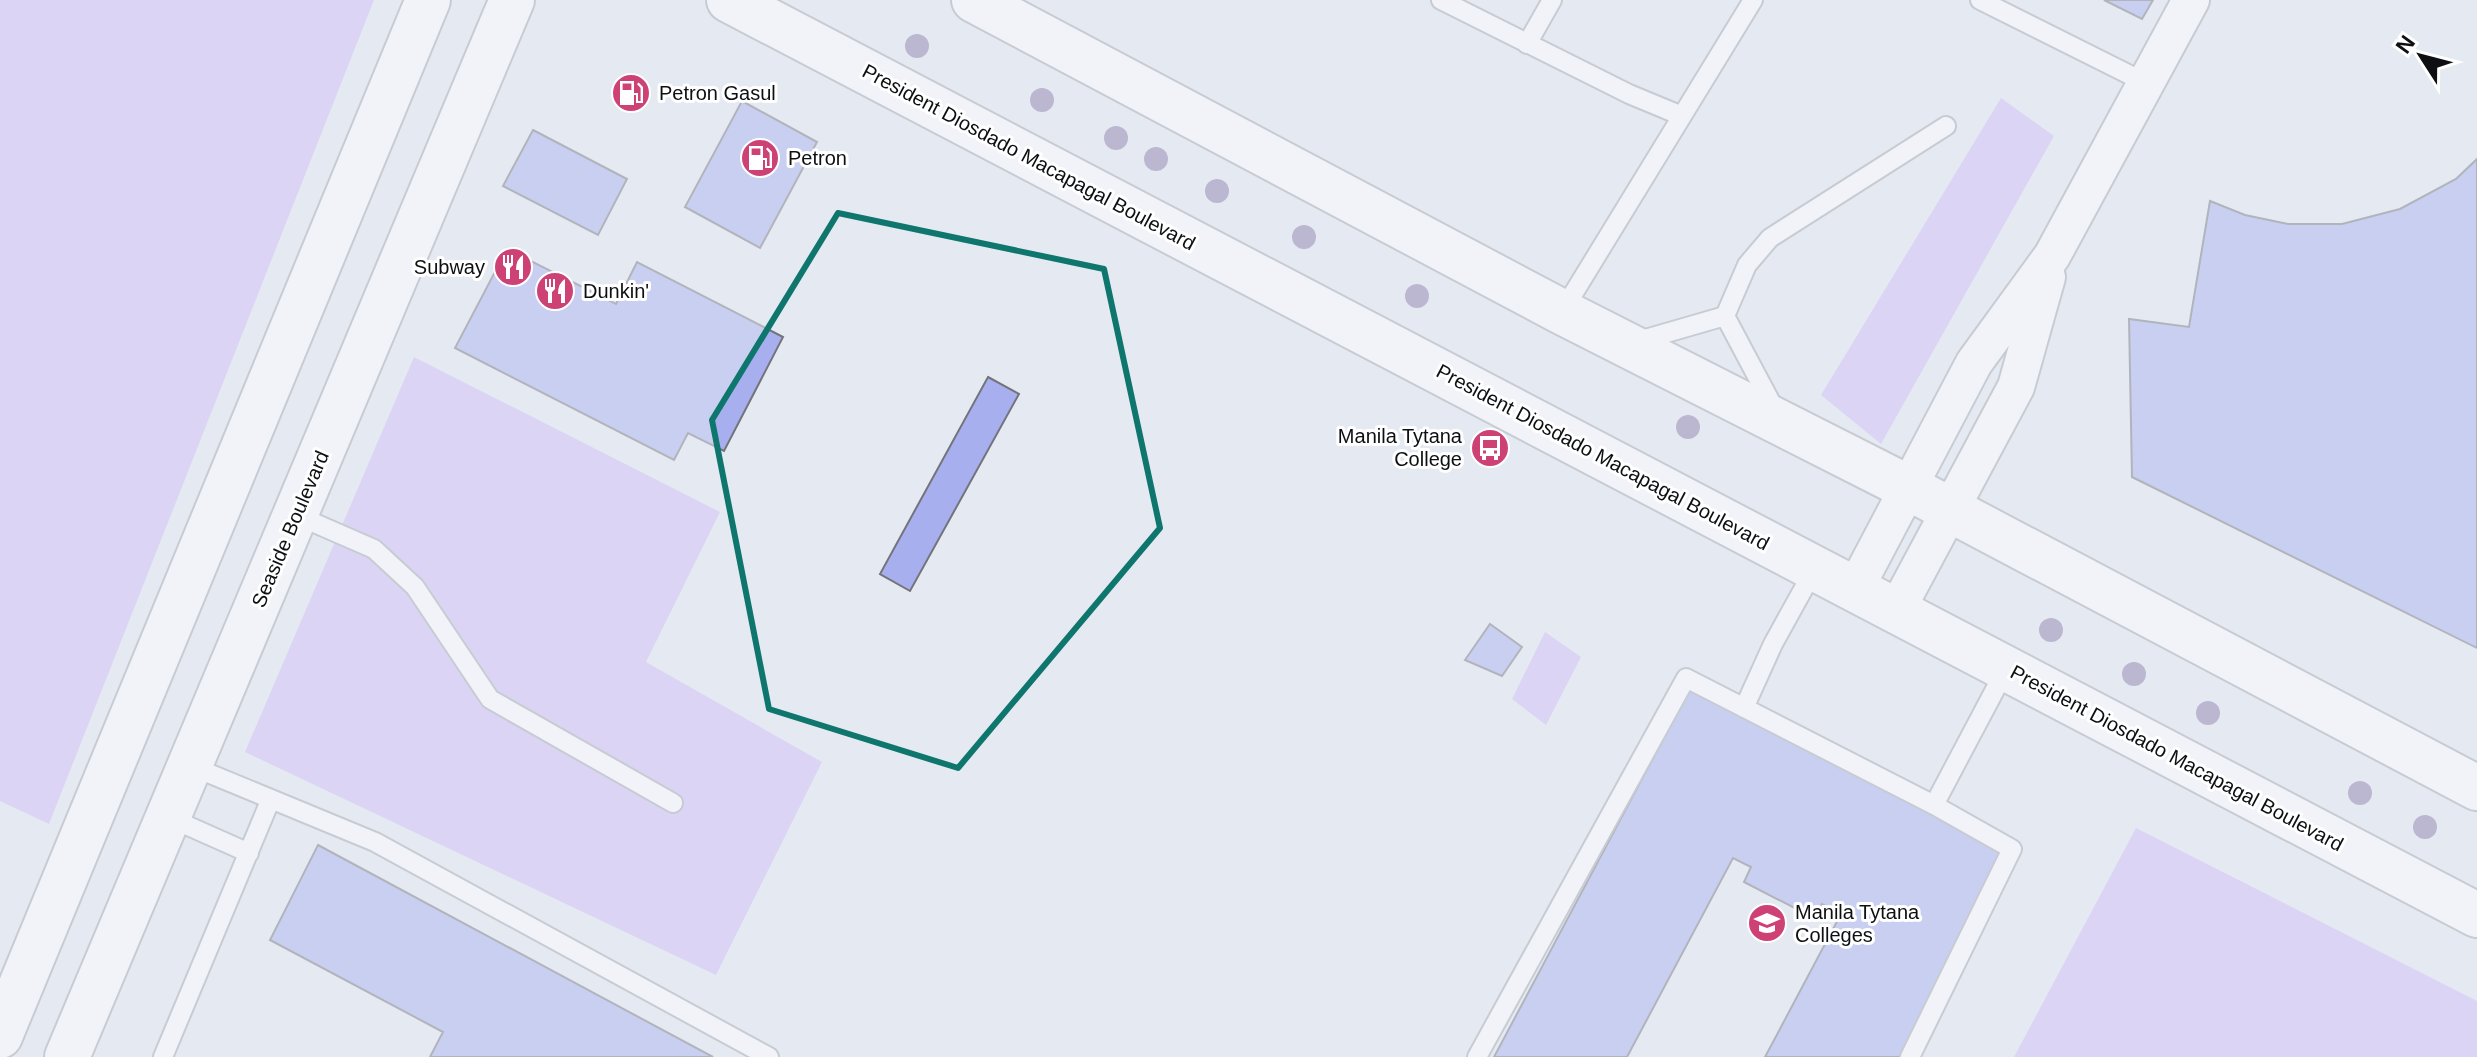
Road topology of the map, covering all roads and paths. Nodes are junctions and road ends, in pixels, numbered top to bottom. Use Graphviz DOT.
graph roads {
  1 [pos="428,0"];
  2 [pos="512,0"];
  3 [pos="729,0"];
  4 [pos="974,0"];
  5 [pos="1441,0"];
  6 [pos="1552,0"];
  7 [pos="1753,0"];
  8 [pos="1980,0"];
  9 [pos="2191,0"];
  10 [pos="1527,44"];
  11 [pos="2146,83"];
  12 [pos="1682,116"];
  13 [pos="1946,126"];
  14 [pos="2052,256"];
  15 [pos="1562,312"];
  16 [pos="1725,316"];
  17 [pos="1626,345"];
  18 [pos="1782,423"];
  19 [pos="1909,488"];
  20 [pos="1951,510"];
  21 [pos="296,515"];
  22 [pos="1815,568"];
  23 [pos="1855,589"];
  24 [pos="1896,611"];
  25 [pos="2006,669"];
  26 [pos="1744,708"];
  27 [pos="191,766"];
  28 [pos="2477,786"];
  29 [pos="270,801"];
  30 [pos="673,803"];
  31 [pos="1934,805"];
  32 [pos="168,817"];
  33 [pos="249,853"];
  34 [pos="2477,915"];
  35 [pos="0,1036"];
  36 [pos="67,1057"];
  37 [pos="163,1057"];
  38 [pos="769,1057"];
  39 [pos="1477,1057"];
  40 [pos="1910,1057"];
  1 -- 35 [label="main road"];
  2 -- 21 [label="main road, Seaside Boulevard"];
  3 -- 22 [label="main road, President Diosdado Macapagal Boulevard"];
  4 -- 15 [label="main road"];
  5 -- 10 [label="lane"];
  6 -- 10 [label="lane"];
  7 -- 12 [label="lane"];
  8 -- 11 [label="lane"];
  9 -- 11 [label="street"];
  10 -- 12 [label="lane"];
  11 -- 14 [label="street"];
  12 -- 15 [label="lane"];
  13 -- 16 [label="lane"];
  14 -- 19 [label="street"];
  14 -- 20 [label="street"];
  15 -- 17 [label="main road"];
  16 -- 17 [label="lane"];
  16 -- 18 [label="lane"];
  17 -- 18 [label="main road"];
  18 -- 19 [label="main road"];
  19 -- 20 [label="main road"];
  19 -- 23 [label="street"];
  20 -- 24 [label="street"];
  20 -- 28 [label="main road"];
  21 -- 27 [label="main road, Seaside Boulevard"];
  21 -- 30 [label="lane"];
  22 -- 23 [label="main road, President Diosdado Macapagal Boulevard"];
  22 -- 26 [label="lane"];
  23 -- 24 [label="main road, President Diosdado Macapagal Boulevard"];
  24 -- 25 [label="main road, President Diosdado Macapagal Boulevard"];
  25 -- 31 [label="lane"];
  25 -- 34 [label="main road, President Diosdado Macapagal Boulevard"];
  26 -- 31 [label="lane"];
  26 -- 39 [label="lane"];
  27 -- 29 [label="lane"];
  27 -- 32 [label="main road, Seaside Boulevard"];
  29 -- 33 [label="lane"];
  29 -- 38 [label="lane"];
  31 -- 40 [label="lane"];
  32 -- 33 [label="lane"];
  32 -- 36 [label="main road, Seaside Boulevard"];
  33 -- 37 [label="lane"];
}
